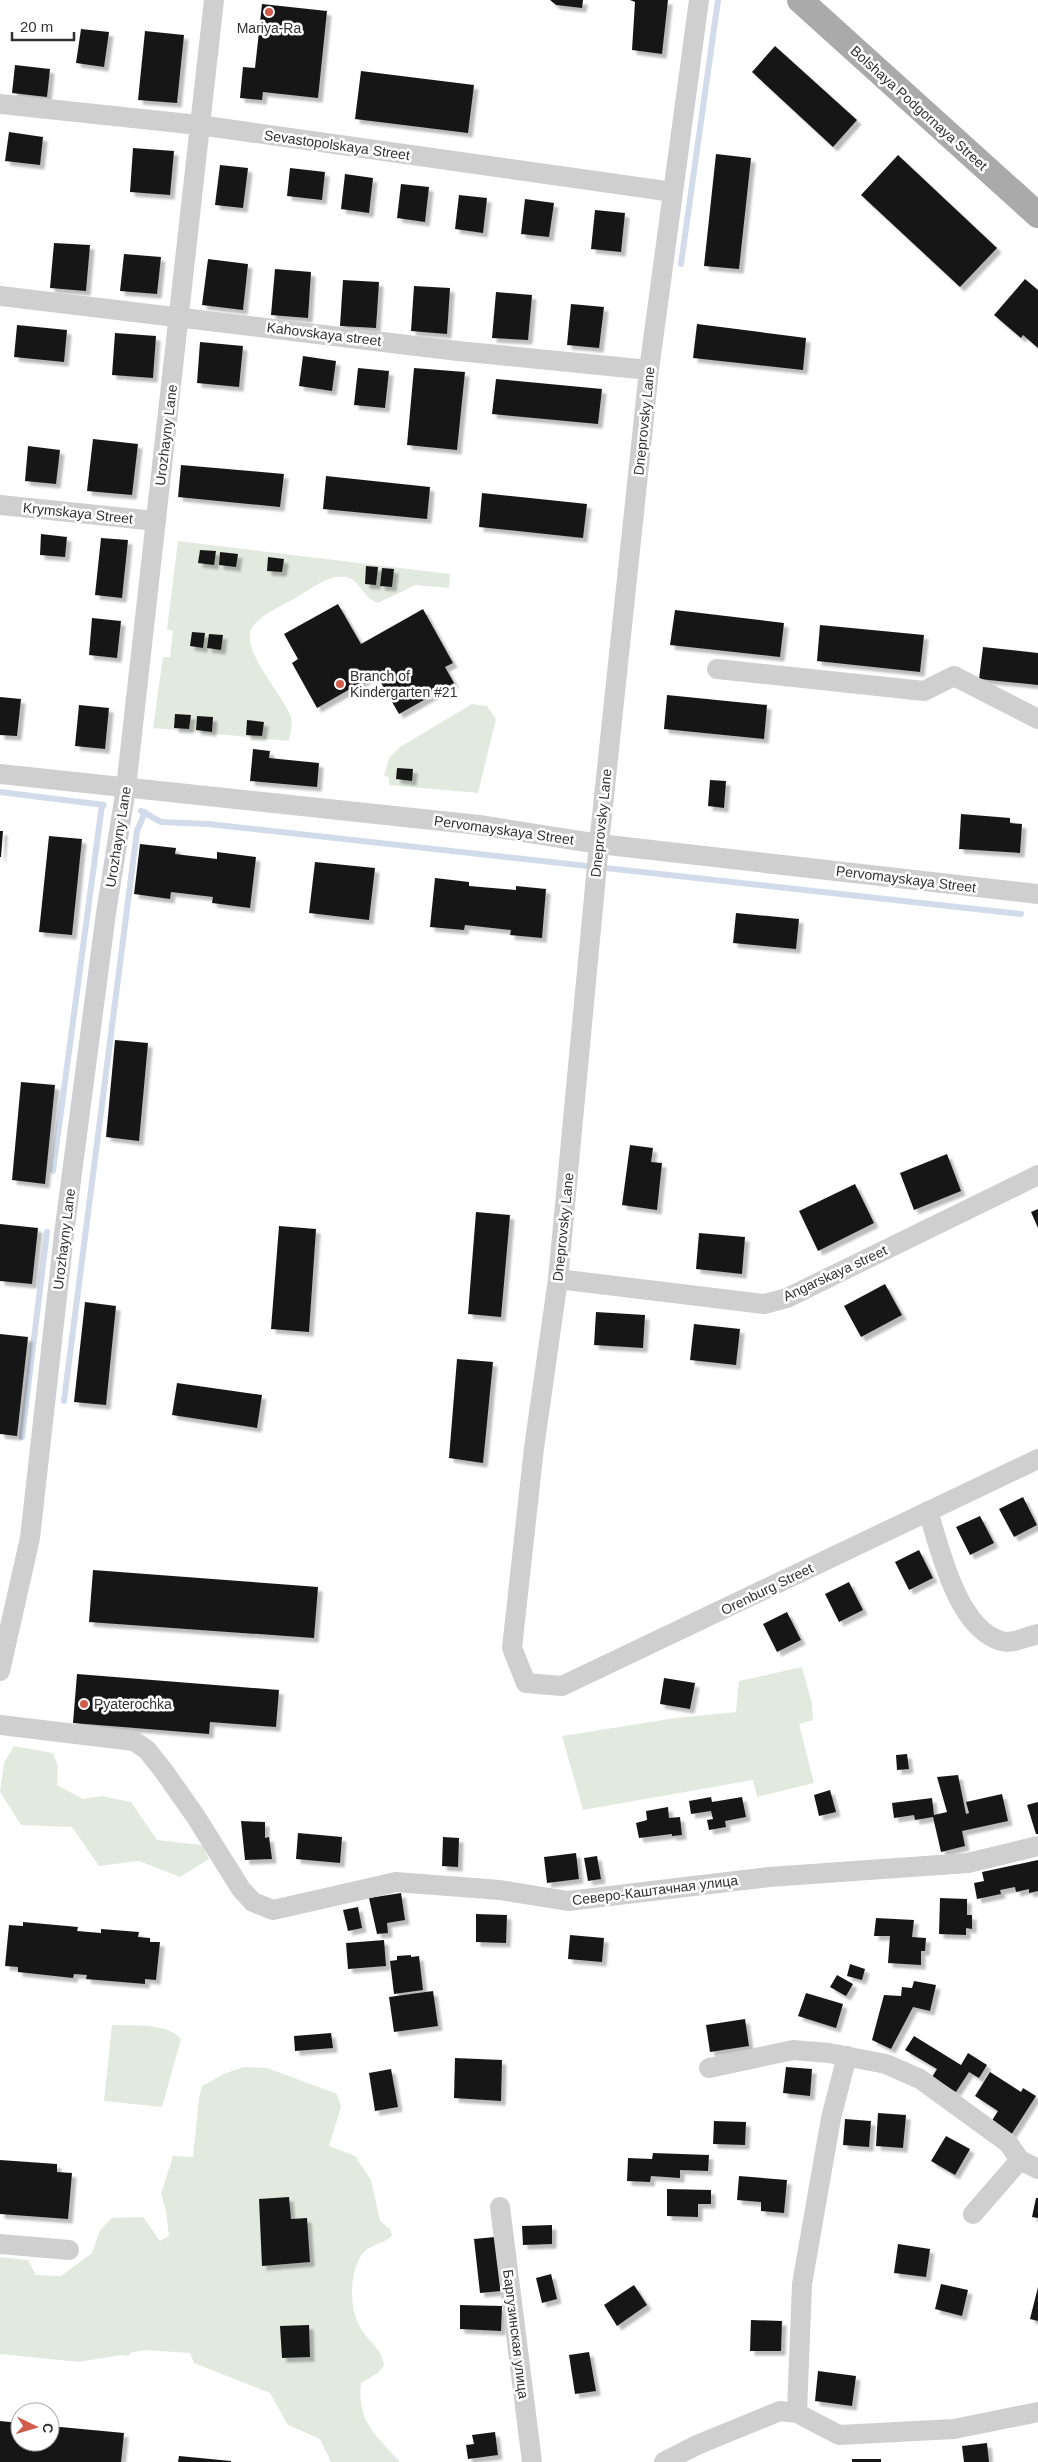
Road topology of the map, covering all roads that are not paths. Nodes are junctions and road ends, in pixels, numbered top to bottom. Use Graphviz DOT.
graph roads {
  1 [pos="214,0"];
  2 [pos="699,0"];
  3 [pos="800,0"];
  4 [pos="0,104"];
  5 [pos="199,125"];
  6 [pos="673,192"];
  7 [pos="1038,215"];
  8 [pos="0,296"];
  9 [pos="180,316"];
  10 [pos="649,370"];
  11 [pos="0,504"];
  12 [pos="156,521"];
  13 [pos="717,669"];
  14 [pos="1038,719"];
  15 [pos="0,774"];
  16 [pos="126,788"];
  17 [pos="599,844"];
  18 [pos="1038,894"];
  19 [pos="1038,1175"];
  20 [pos="558,1279"];
  21 [pos="1038,1459"];
  22 [pos="928,1512"];
  23 [pos="1038,1634"];
  24 [pos="512,1648"];
  25 [pos="0,1671"];
  26 [pos="0,1725"];
  27 [pos="1038,1846"];
  28 [pos="847,2056"];
  29 [pos="709,2068"];
  30 [pos="1020,2160"];
  31 [pos="1038,2169"];
  32 [pos="500,2207"];
  33 [pos="973,2214"];
  34 [pos="0,2244"];
  35 [pos="69,2250"];
  36 [pos="1038,2412"];
  37 [pos="797,2413"];
  38 [pos="532,2462"];
  39 [pos="664,2462"];
  1 -- 5 [label="street, Urozhayny Lane"];
  2 -- 6 [label="street, Dneprovsky Lane"];
  3 -- 7 [label="main road, Bolshaya Podgornaya Street"];
  4 -- 5 [label="street, Sevastopolskaya Street"];
  5 -- 6 [label="street, Sevastopolskaya Street"];
  5 -- 9 [label="street, Urozhayny Lane"];
  6 -- 10 [label="street, Dneprovsky Lane"];
  8 -- 9 [label="street, Kahovskaya street"];
  9 -- 10 [label="street, Kahovskaya street"];
  9 -- 12 [label="street, Urozhayny Lane"];
  10 -- 17 [label="street, Dneprovsky Lane"];
  11 -- 12 [label="street, Krymskaya Street"];
  12 -- 16 [label="street, Urozhayny Lane"];
  13 -- 14 [label="street"];
  15 -- 16 [label="street, Pervomayskaya Street"];
  16 -- 17 [label="street, Pervomayskaya Street"];
  16 -- 25 [label="street, Urozhayny Lane"];
  17 -- 18 [label="street, Pervomayskaya Street"];
  17 -- 20 [label="street, Dneprovsky Lane"];
  19 -- 20 [label="street, Angarskaya street"];
  20 -- 24 [label="street, Dneprovsky Lane"];
  21 -- 22 [label="street, Orenburg Street"];
  22 -- 23 [label="street"];
  22 -- 24 [label="street, Orenburg Street"];
  26 -- 27 [label="street, Северо-Каштачная улица"];
  28 -- 29 [label="street"];
  28 -- 30 [label="street"];
  28 -- 37 [label="street"];
  30 -- 31 [label="street"];
  30 -- 33 [label="street"];
  32 -- 38 [label="street, Баргузинская улица"];
  34 -- 35 [label="street"];
  36 -- 37 [label="street"];
  37 -- 39 [label="street"];
}
